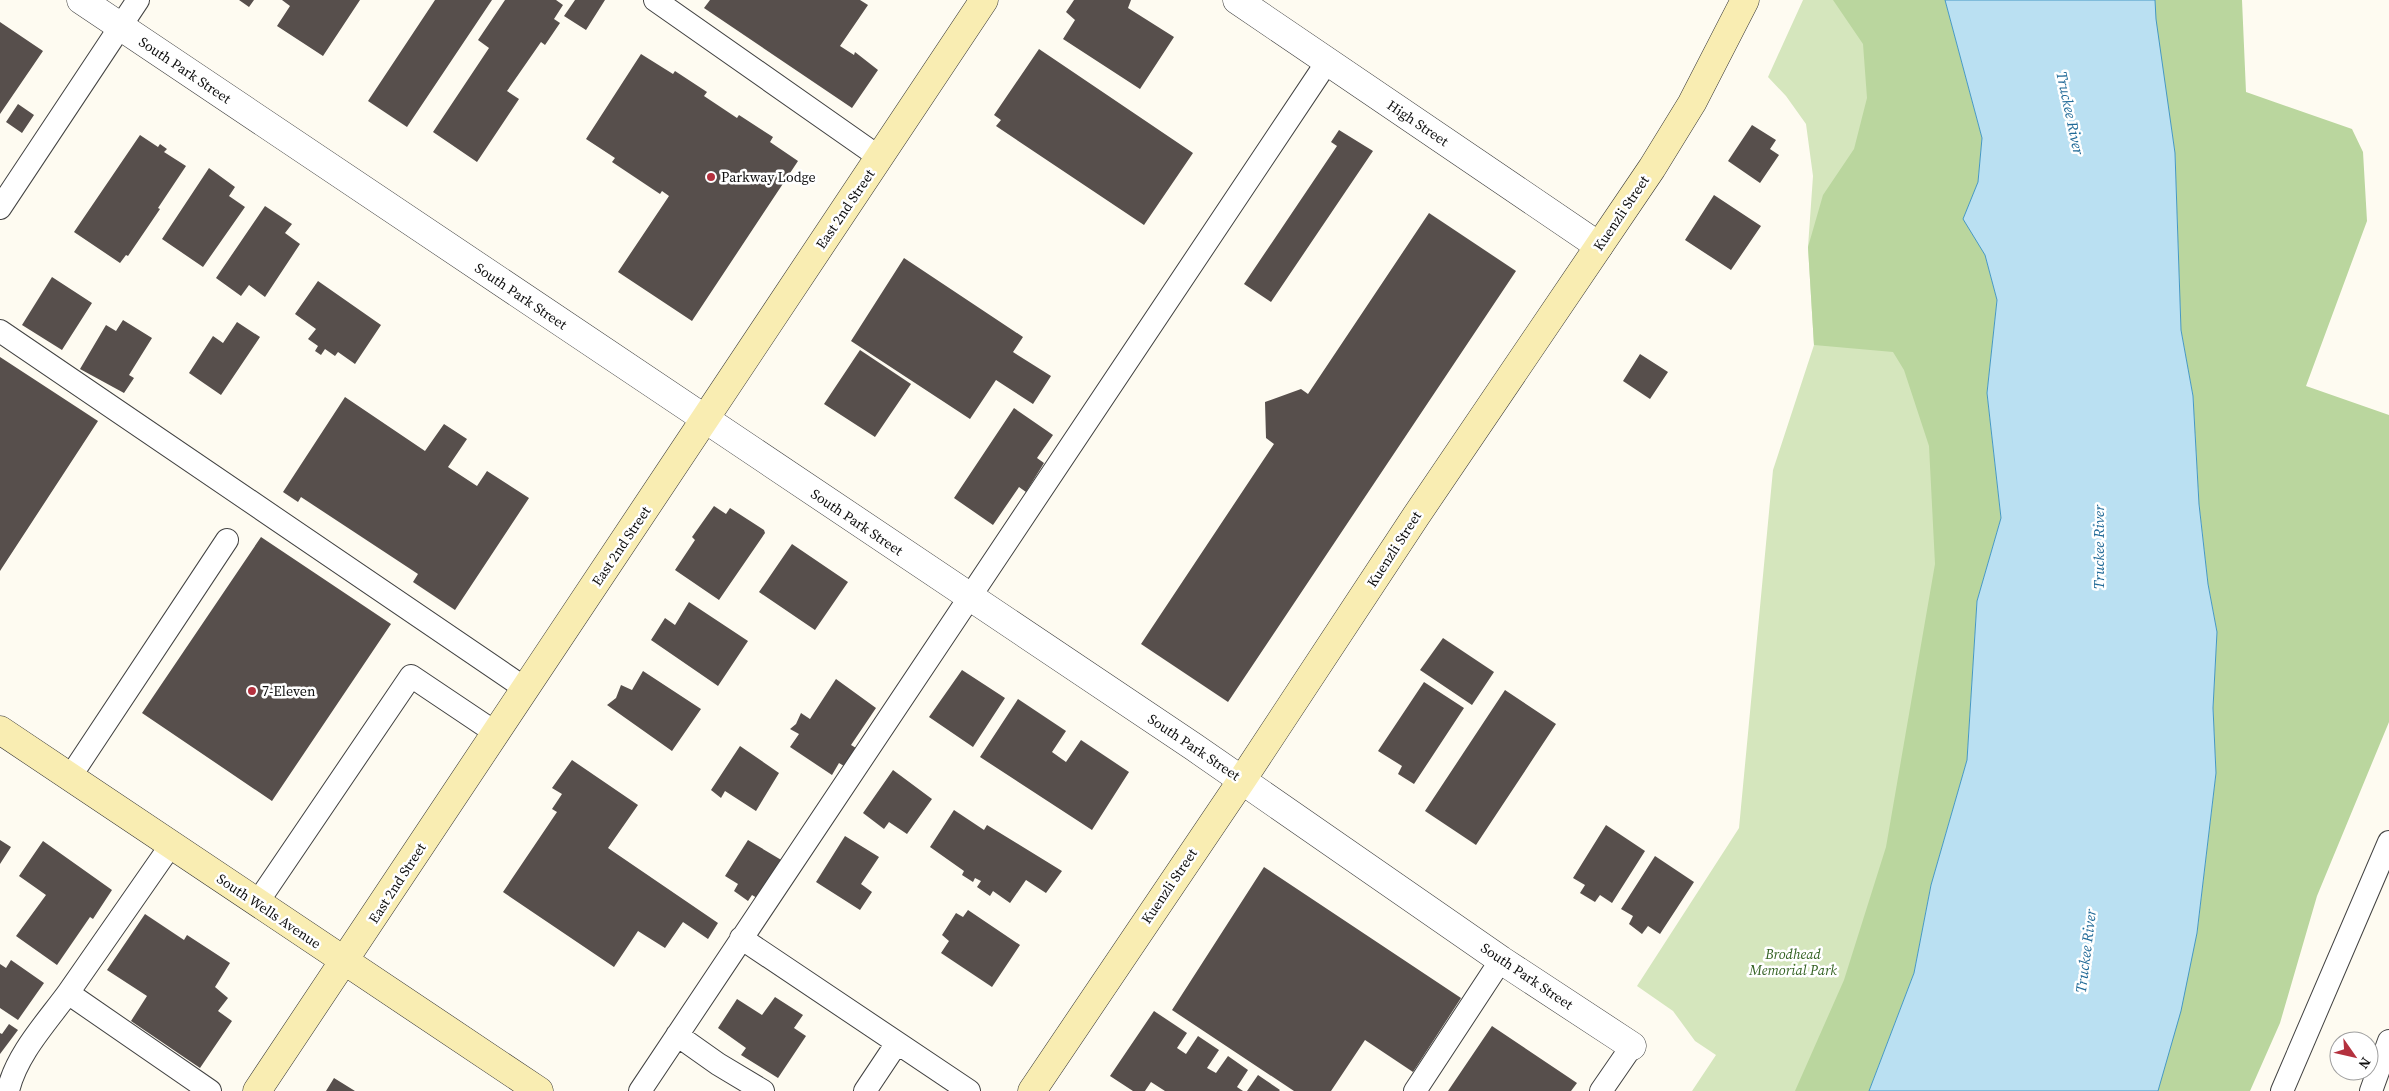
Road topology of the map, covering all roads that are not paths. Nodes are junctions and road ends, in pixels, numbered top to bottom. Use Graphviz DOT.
graph roads {
  1 [pos="81,0"];
  2 [pos="138,0"];
  3 [pos="655,0"];
  4 [pos="984,0"];
  5 [pos="1237,0"];
  6 [pos="1745,0"];
  7 [pos="122,27"];
  8 [pos="1328,62"];
  9 [pos="879,157"];
  10 [pos="0,208"];
  11 [pos="1599,246"];
  12 [pos="0,331"];
  13 [pos="706,420"];
  14 [pos="227,540"];
  15 [pos="970,599"];
  16 [pos="526,688"];
  17 [pos="0,730"];
  18 [pos="496,733"];
  19 [pos="70,777"];
  20 [pos="1242,780"];
  21 [pos="2389,842"];
  22 [pos="171,845"];
  23 [pos="257,903"];
  24 [pos="742,938"];
  25 [pos="1502,960"];
  26 [pos="344,962"];
  27 [pos="68,993"];
  28 [pos="1081,1017"];
  29 [pos="677,1035"];
  30 [pos="2389,1042"];
  31 [pos="897,1043"];
  32 [pos="1632,1046"];
  33 [pos="8,1091"];
  34 [pos="210,1091"];
  35 [pos="257,1091"];
  36 [pos="539,1091"];
  37 [pos="640,1091"];
  38 [pos="763,1091"];
  39 [pos="865,1091"];
  40 [pos="969,1091"];
  41 [pos="1032,1091"];
  42 [pos="1052,1091"];
  43 [pos="1415,1091"];
  44 [pos="1601,1091"];
  45 [pos="2282,1091"];
  46 [pos="2371,1091"];
  1 -- 7 [label="street, South Park Street"];
  2 -- 7 [label="lane"];
  3 -- 9 [label="lane"];
  4 -- 9 [label="main road, East 2nd Street"];
  5 -- 8 [label="street, High Street"];
  6 -- 11 [label="main road, Kuenzli Street"];
  7 -- 10 [label="lane"];
  7 -- 13 [label="street, South Park Street"];
  8 -- 11 [label="street, High Street"];
  8 -- 15 [label="lane"];
  9 -- 13 [label="main road, East 2nd Street"];
  11 -- 20 [label="main road, Kuenzli Street"];
  12 -- 16 [label="lane"];
  13 -- 15 [label="street, South Park Street"];
  13 -- 16 [label="main road, East 2nd Street"];
  14 -- 19 [label="lane"];
  15 -- 20 [label="street, South Park Street"];
  15 -- 24 [label="lane"];
  16 -- 18 [label="main road, East 2nd Street"];
  17 -- 19 [label="main road, South Wells Avenue"];
  18 -- 23 [label="lane"];
  18 -- 26 [label="main road, East 2nd Street"];
  19 -- 22 [label="main road, South Wells Avenue"];
  20 -- 25 [label="street, South Park Street"];
  20 -- 28 [label="main road, Kuenzli Street"];
  21 -- 45 [label="lane"];
  22 -- 23 [label="main road, South Wells Avenue"];
  22 -- 27 [label="lane"];
  23 -- 26 [label="main road, South Wells Avenue"];
  24 -- 29 [label="lane"];
  24 -- 31 [label="lane"];
  25 -- 32 [label="street, South Park Street"];
  25 -- 43 [label="lane"];
  26 -- 35 [label="main road, East 2nd Street"];
  26 -- 36 [label="main road, South Wells Avenue"];
  27 -- 33 [label="lane"];
  27 -- 34 [label="lane"];
  28 -- 41 [label="main road, Kuenzli Street"];
  28 -- 42 [label="main road"];
  29 -- 37 [label="lane"];
  29 -- 38 [label="lane"];
  30 -- 46 [label="lane"];
  31 -- 39 [label="lane"];
  31 -- 40 [label="lane"];
  32 -- 44 [label="lane"];
}
